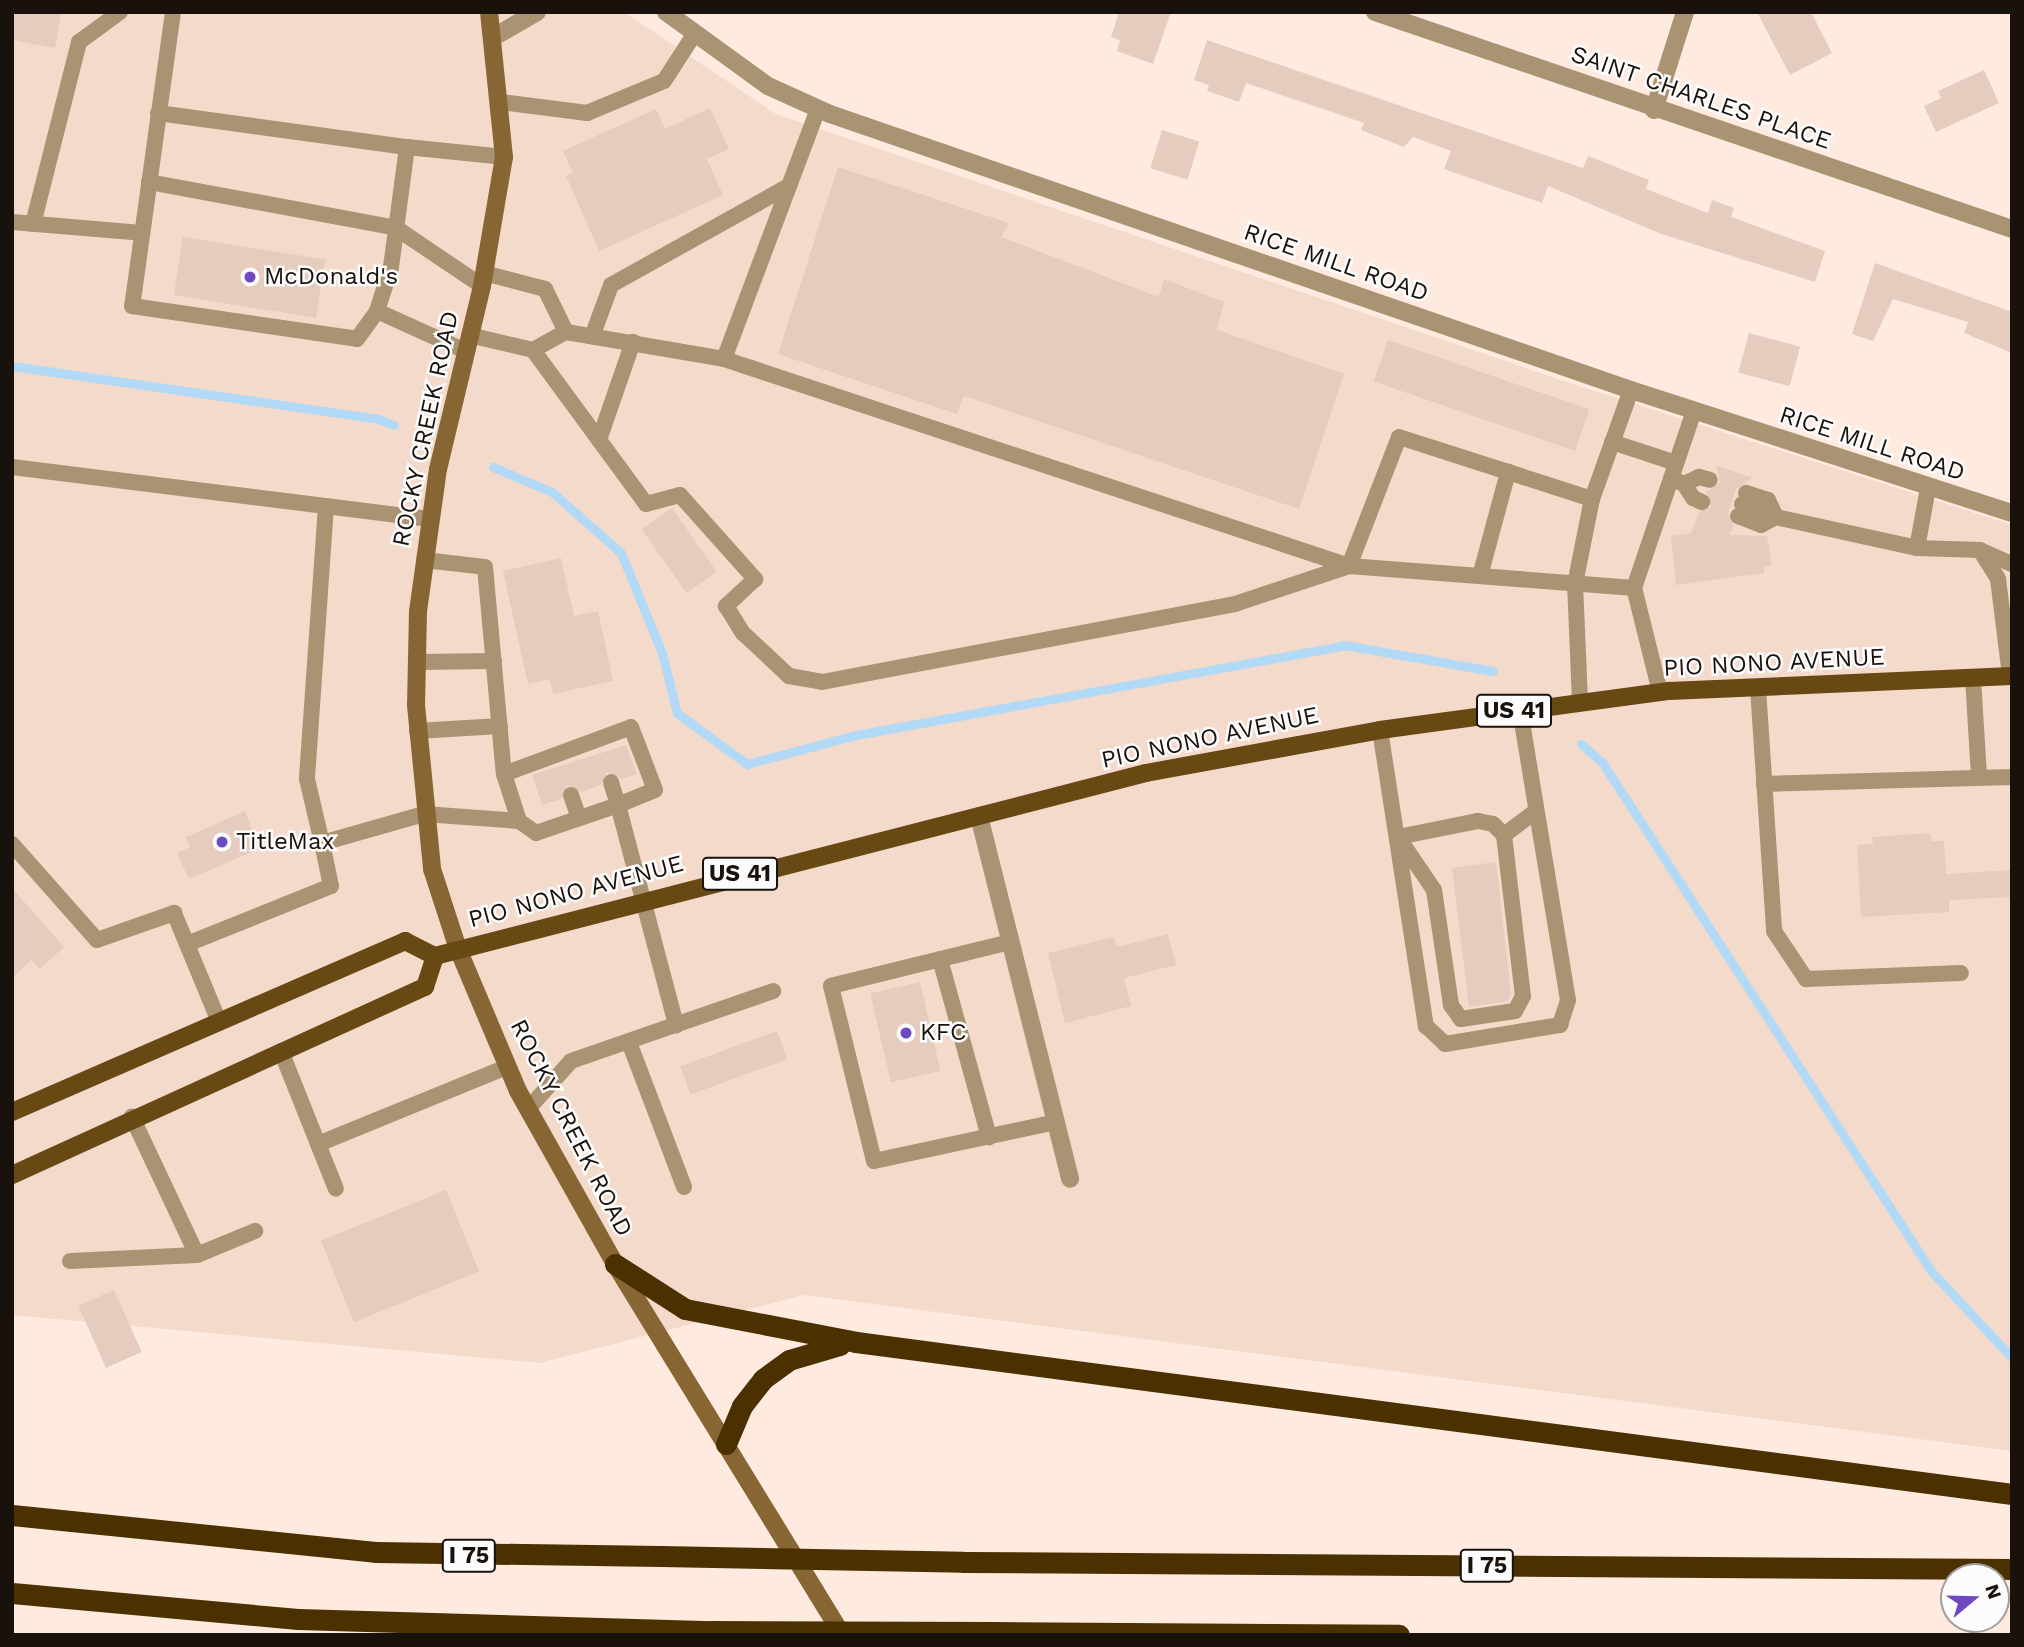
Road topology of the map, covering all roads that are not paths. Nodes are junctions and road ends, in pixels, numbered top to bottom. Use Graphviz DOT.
graph roads {
  1 [pos="120,12"];
  2 [pos="173,12"];
  3 [pos="489,12"];
  4 [pos="537,12"];
  5 [pos="666,12"];
  6 [pos="1375,12"];
  7 [pos="1685,12"];
  8 [pos="695,33"];
  9 [pos="492,38"];
  10 [pos="501,102"];
  11 [pos="818,109"];
  12 [pos="1654,110"];
  13 [pos="158,113"];
  14 [pos="407,147"];
  15 [pos="504,157"];
  16 [pos="149,183"];
  17 [pos="789,187"];
  18 [pos="12,222"];
  19 [pos="33,224"];
  20 [pos="396,228"];
  21 [pos="2012,229"];
  22 [pos="142,233"];
  23 [pos="483,279"];
  24 [pos="377,311"];
  25 [pos="566,332"];
  26 [pos="593,334"];
  27 [pos="634,342"];
  28 [pos="467,343"];
  29 [pos="533,350"];
  30 [pos="724,359"];
  31 [pos="1630,390"];
  32 [pos="1694,411"];
  33 [pos="599,440"];
  34 [pos="1612,442"];
  35 [pos="12,467"];
  36 [pos="1508,472"];
  37 [pos="1677,475"];
  38 [pos="1928,488"];
  39 [pos="1706,491"];
  40 [pos="1592,499"];
  41 [pos="326,506"];
  42 [pos="2012,513"];
  43 [pos="1776,517"];
  44 [pos="429,519"];
  45 [pos="1917,548"];
  46 [pos="1980,550"];
  47 [pos="424,560"];
  48 [pos="2012,564"];
  49 [pos="1349,566"];
  50 [pos="1480,576"];
  51 [pos="1575,584"];
  52 [pos="1634,588"];
  53 [pos="494,661"];
  54 [pos="417,662"];
  55 [pos="2011,676"];
  56 [pos="1973,678"];
  57 [pos="1758,688"];
  58 [pos="1660,692"];
  59 [pos="1580,702"];
  60 [pos="1520,710"];
  61 [pos="500,726"];
  62 [pos="1380,730"];
  63 [pos="417,731"];
  64 [pos="504,774"];
  65 [pos="1979,776"];
  66 [pos="2012,778"];
  67 [pos="611,782"];
  68 [pos="1764,784"];
  69 [pos="571,795"];
  70 [pos="618,805"];
  71 [pos="1535,812"];
  72 [pos="424,814"];
  73 [pos="979,816"];
  74 [pos="579,818"];
  75 [pos="519,821"];
  76 [pos="1504,835"];
  77 [pos="1398,837"];
  78 [pos="322,842"];
  79 [pos="12,844"];
  80 [pos="640,902"];
  81 [pos="1010,942"];
  82 [pos="187,944"];
  83 [pos="458,949"];
  84 [pos="435,956"];
  85 [pos="940,959"];
  86 [pos="1961,973"];
  87 [pos="773,991"];
  88 [pos="218,1019"];
  89 [pos="676,1025"];
  90 [pos="629,1042"];
  91 [pos="281,1051"];
  92 [pos="507,1067"];
  93 [pos="528,1109"];
  94 [pos="12,1112"];
  95 [pos="132,1117"];
  96 [pos="1056,1122"];
  97 [pos="989,1137"];
  98 [pos="318,1144"];
  99 [pos="12,1175"];
  100 [pos="1070,1179"];
  101 [pos="684,1187"];
  102 [pos="336,1189"];
  103 [pos="255,1231"];
  104 [pos="197,1255"];
  105 [pos="70,1261"];
  106 [pos="615,1264"];
  107 [pos="856,1342"];
  108 [pos="726,1444"];
  109 [pos="2012,1494"];
  110 [pos="12,1516"];
  111 [pos="2012,1569"];
  112 [pos="12,1593"];
  113 [pos="1262,1634"];
  114 [pos="842,1635"];
  115 [pos="1399,1635"];
  1 -- 19 [label="lane"];
  2 -- 13 [label="lane"];
  3 -- 9 [label="street, ROCKY CREEK ROAD"];
  4 -- 9 [label="street"];
  5 -- 8 [label="street, RICE MILL ROAD"];
  6 -- 12 [label="street, SAINT CHARLES PLACE"];
  7 -- 12 [label="street"];
  8 -- 10 [label="lane"];
  8 -- 11 [label="street, RICE MILL ROAD"];
  9 -- 10 [label="street, ROCKY CREEK ROAD"];
  10 -- 15 [label="street, ROCKY CREEK ROAD"];
  11 -- 17 [label="lane"];
  11 -- 31 [label="street, RICE MILL ROAD"];
  12 -- 21 [label="street, SAINT CHARLES PLACE"];
  13 -- 14 [label="lane"];
  13 -- 16 [label="lane"];
  14 -- 15 [label="lane"];
  14 -- 20 [label="lane"];
  15 -- 23 [label="street, ROCKY CREEK ROAD"];
  16 -- 20 [label="lane"];
  16 -- 22 [label="lane"];
  17 -- 26 [label="lane"];
  17 -- 30 [label="lane"];
  18 -- 19 [label="lane"];
  19 -- 22 [label="lane"];
  20 -- 23 [label="lane"];
  20 -- 24 [label="lane"];
  22 -- 24 [label="lane"];
  23 -- 25 [label="lane"];
  23 -- 28 [label="street, ROCKY CREEK ROAD"];
  24 -- 28 [label="lane"];
  25 -- 26 [label="lane"];
  25 -- 29 [label="lane"];
  26 -- 27 [label="lane"];
  27 -- 30 [label="lane"];
  27 -- 33 [label="lane"];
  28 -- 29 [label="lane"];
  28 -- 44 [label="street, ROCKY CREEK ROAD"];
  29 -- 33 [label="lane"];
  30 -- 49 [label="lane"];
  31 -- 32 [label="street, RICE MILL ROAD"];
  31 -- 34 [label="lane"];
  32 -- 37 [label="lane"];
  32 -- 38 [label="street, RICE MILL ROAD"];
  33 -- 49 [label="lane"];
  34 -- 37 [label="lane"];
  34 -- 40 [label="lane"];
  35 -- 41 [label="lane"];
  36 -- 40 [label="lane"];
  36 -- 49 [label="lane"];
  36 -- 50 [label="lane"];
  37 -- 39 [label="lane"];
  37 -- 52 [label="lane"];
  38 -- 42 [label="street, RICE MILL ROAD"];
  38 -- 45 [label="lane"];
  40 -- 51 [label="lane"];
  41 -- 44 [label="lane"];
  41 -- 78 [label="lane"];
  43 -- 43 [label="lane"];
  43 -- 45 [label="lane"];
  44 -- 47 [label="street, ROCKY CREEK ROAD"];
  45 -- 46 [label="lane"];
  46 -- 48 [label="lane"];
  46 -- 55 [label="lane"];
  47 -- 53 [label="lane"];
  47 -- 54 [label="street, ROCKY CREEK ROAD"];
  49 -- 50 [label="lane"];
  50 -- 51 [label="lane"];
  51 -- 52 [label="lane"];
  51 -- 59 [label="lane"];
  52 -- 58 [label="lane"];
  53 -- 54 [label="lane"];
  53 -- 61 [label="lane"];
  54 -- 63 [label="street, ROCKY CREEK ROAD"];
  55 -- 56 [label="main road, PIO NONO AVENUE / US 41"];
  56 -- 57 [label="main road, PIO NONO AVENUE / US 41"];
  56 -- 65 [label="lane"];
  57 -- 58 [label="main road, PIO NONO AVENUE / US 41"];
  57 -- 68 [label="lane"];
  58 -- 59 [label="main road, PIO NONO AVENUE / US 41"];
  59 -- 60 [label="main road, PIO NONO AVENUE / US 41"];
  60 -- 62 [label="main road, PIO NONO AVENUE / US 41"];
  60 -- 71 [label="lane"];
  61 -- 63 [label="lane"];
  61 -- 64 [label="lane"];
  62 -- 73 [label="main road, PIO NONO AVENUE / US 41"];
  62 -- 77 [label="lane"];
  63 -- 72 [label="street, ROCKY CREEK ROAD"];
  64 -- 70 [label="lane"];
  64 -- 75 [label="lane"];
  65 -- 66 [label="lane"];
  65 -- 68 [label="lane"];
  67 -- 70 [label="lane"];
  68 -- 86 [label="lane"];
  69 -- 74 [label="lane"];
  70 -- 74 [label="lane"];
  70 -- 80 [label="lane"];
  71 -- 76 [label="lane"];
  71 -- 77 [label="lane"];
  72 -- 75 [label="lane"];
  72 -- 78 [label="lane"];
  72 -- 83 [label="street, ROCKY CREEK ROAD"];
  73 -- 80 [label="main road, PIO NONO AVENUE / US 41"];
  73 -- 81 [label="street"];
  74 -- 75 [label="lane"];
  76 -- 77 [label="lane"];
  76 -- 77 [label="lane"];
  78 -- 82 [label="lane"];
  79 -- 82 [label="lane"];
  80 -- 83 [label="main road, PIO NONO AVENUE / US 41"];
  80 -- 89 [label="lane"];
  81 -- 85 [label="lane"];
  81 -- 96 [label="street"];
  82 -- 88 [label="lane"];
  83 -- 84 [label="main road, PIO NONO AVENUE / US 41"];
  83 -- 92 [label="street, ROCKY CREEK ROAD"];
  84 -- 88 [label="main road"];
  84 -- 91 [label="main road"];
  85 -- 97 [label="lane"];
  85 -- 97 [label="lane"];
  87 -- 89 [label="lane"];
  88 -- 94 [label="main road"];
  89 -- 90 [label="lane"];
  90 -- 93 [label="lane"];
  90 -- 101 [label="lane"];
  91 -- 95 [label="main road"];
  91 -- 98 [label="lane"];
  92 -- 93 [label="street, ROCKY CREEK ROAD"];
  92 -- 98 [label="lane"];
  93 -- 106 [label="street, ROCKY CREEK ROAD"];
  95 -- 99 [label="main road"];
  95 -- 104 [label="lane"];
  96 -- 97 [label="lane"];
  96 -- 100 [label="street"];
  98 -- 102 [label="lane"];
  103 -- 104 [label="lane"];
  104 -- 105 [label="lane"];
  106 -- 107 [label="highway"];
  106 -- 108 [label="street, ROCKY CREEK ROAD"];
  107 -- 108 [label="highway"];
  107 -- 109 [label="highway"];
  108 -- 114 [label="street, ROCKY CREEK ROAD"];
  110 -- 111 [label="highway, I 75, bridge"];
  112 -- 113 [label="highway, bridge"];
  113 -- 115 [label="highway"];
}
